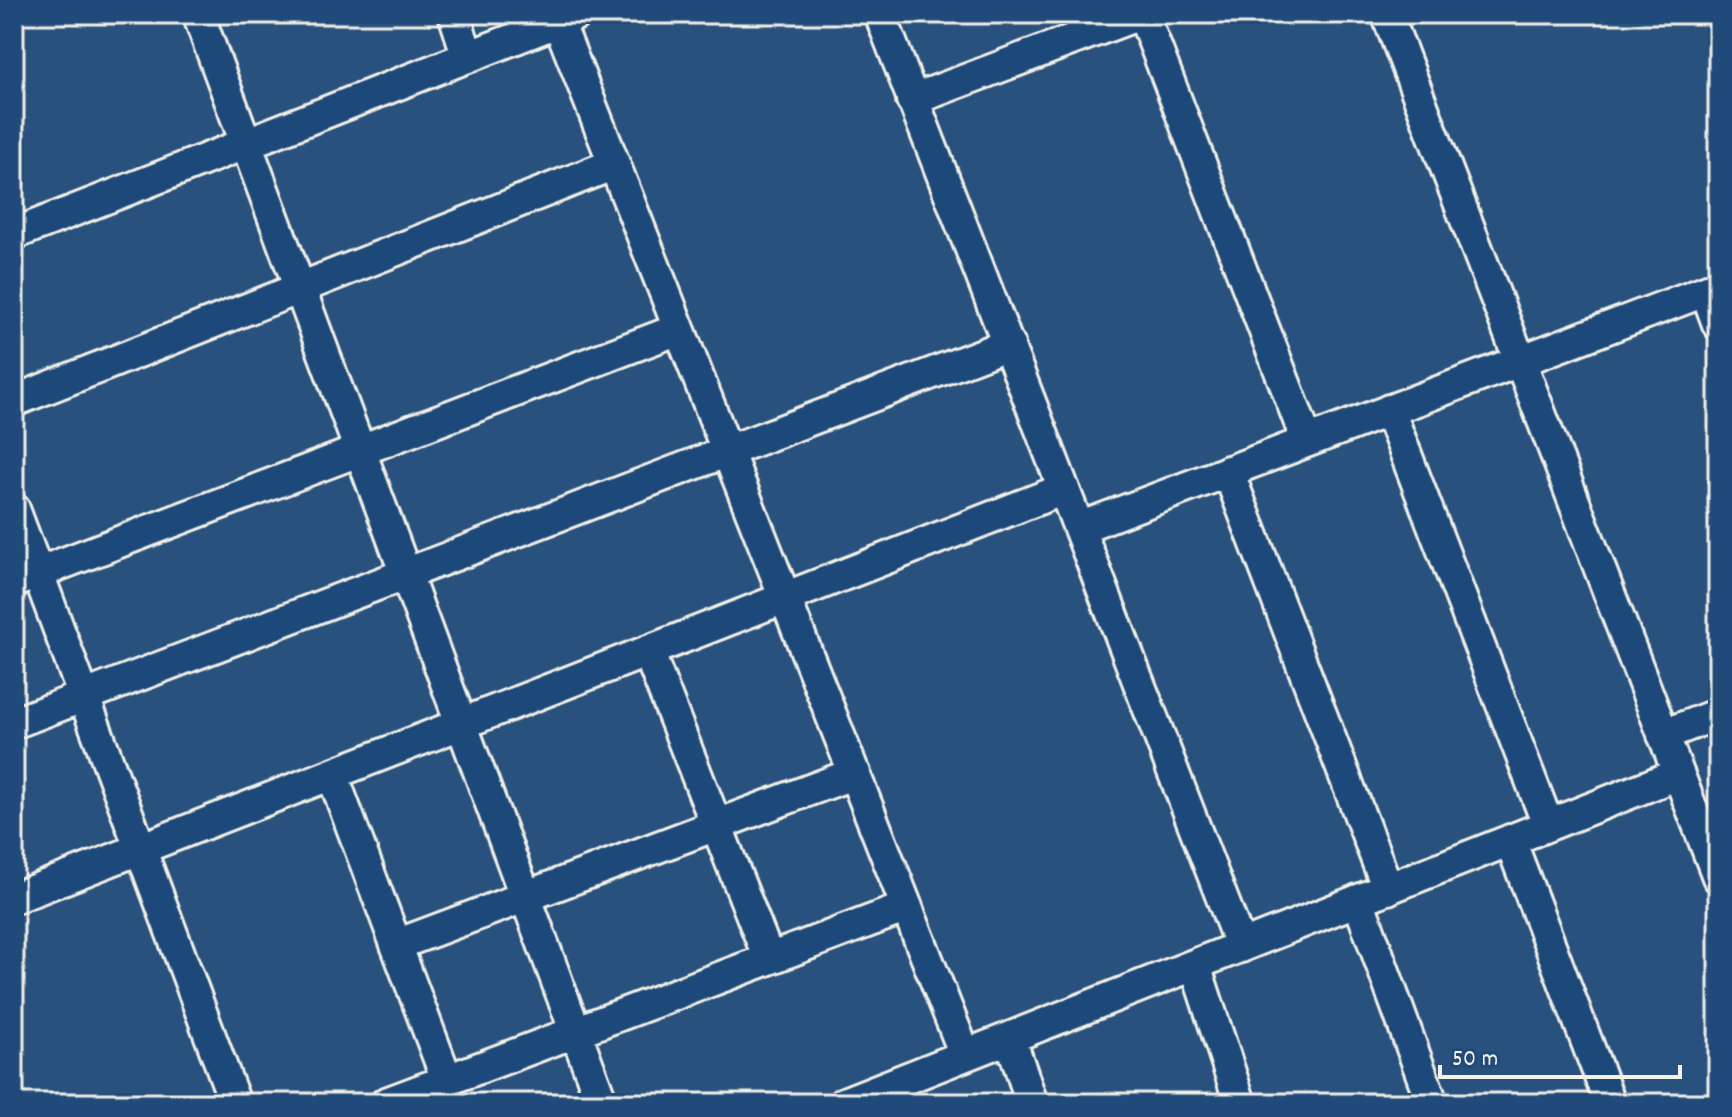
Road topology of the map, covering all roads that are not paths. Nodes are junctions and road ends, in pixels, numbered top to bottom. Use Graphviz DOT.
graph roads {
  1 [pos="198,14"];
  2 [pos="454,14"];
  3 [pos="880,14"];
  4 [pos="1142,14"];
  5 [pos="1387,14"];
  6 [pos="567,18"];
  7 [pos="468,57"];
  8 [pos="912,100"];
  9 [pos="246,143"];
  10 [pos="614,164"];
  11 [pos="14,234"];
  12 [pos="300,288"];
  13 [pos="1712,288"];
  14 [pos="1718,324"];
  15 [pos="679,329"];
  16 [pos="1009,344"];
  17 [pos="1520,361"];
  18 [pos="14,401"];
  19 [pos="1389,410"];
  20 [pos="1307,441"];
  21 [pos="360,450"];
  22 [pos="728,452"];
  23 [pos="1228,471"];
  24 [pos="1064,489"];
  25 [pos="14,509"];
  26 [pos="1079,528"];
  27 [pos="406,574"];
  28 [pos="26,577"];
  29 [pos="786,599"];
  30 [pos="648,651"];
  31 [pos="84,697"];
  32 [pos="1718,714"];
  33 [pos="14,723"];
  34 [pos="461,724"];
  35 [pos="1663,735"];
  36 [pos="855,773"];
  37 [pos="332,774"];
  38 [pos="1678,774"];
  39 [pos="716,825"];
  40 [pos="1548,825"];
  41 [pos="1510,840"];
  42 [pos="140,849"];
  43 [pos="1718,877"];
  44 [pos="1388,889"];
  45 [pos="525,897"];
  46 [pos="14,898"];
  47 [pos="1358,900"];
  48 [pos="907,907"];
  49 [pos="396,945"];
  50 [pos="1241,947"];
  51 [pos="769,959"];
  52 [pos="1195,965"];
  53 [pos="575,1032"];
  54 [pos="1010,1038"];
  55 [pos="965,1055"];
  56 [pos="447,1080"];
  57 [pos="235,1103"];
  58 [pos="386,1103"];
  59 [pos="602,1103"];
  60 [pos="844,1103"];
  61 [pos="1032,1103"];
  62 [pos="1240,1103"];
  63 [pos="1432,1103"];
  64 [pos="1610,1103"];
  1 -- 9 [label="street"];
  2 -- 7 [label="street"];
  3 -- 8 [label="street"];
  4 -- 8 [label="street"];
  4 -- 20 [label="street"];
  5 -- 17 [label="street"];
  6 -- 7 [label="street"];
  6 -- 10 [label="street"];
  7 -- 9 [label="street"];
  8 -- 16 [label="street"];
  9 -- 11 [label="street"];
  9 -- 12 [label="street"];
  10 -- 12 [label="street"];
  10 -- 15 [label="street"];
  12 -- 18 [label="street"];
  12 -- 21 [label="street"];
  13 -- 14 [label="street"];
  13 -- 17 [label="street"];
  15 -- 21 [label="street"];
  15 -- 22 [label="street"];
  16 -- 22 [label="street"];
  16 -- 24 [label="street"];
  17 -- 19 [label="street"];
  17 -- 35 [label="street"];
  19 -- 20 [label="street"];
  19 -- 40 [label="street"];
  20 -- 23 [label="street"];
  21 -- 27 [label="street"];
  21 -- 28 [label="street"];
  22 -- 27 [label="street"];
  22 -- 29 [label="street"];
  23 -- 26 [label="street"];
  23 -- 44 [label="street"];
  24 -- 26 [label="street"];
  24 -- 29 [label="street"];
  25 -- 28 [label="street"];
  26 -- 50 [label="street"];
  27 -- 31 [label="street"];
  27 -- 34 [label="street"];
  28 -- 31 [label="street"];
  29 -- 30 [label="street"];
  29 -- 36 [label="street"];
  30 -- 34 [label="street"];
  30 -- 39 [label="street"];
  31 -- 33 [label="street"];
  31 -- 42 [label="street"];
  32 -- 35 [label="street"];
  34 -- 37 [label="street"];
  34 -- 45 [label="street"];
  35 -- 38 [label="street"];
  36 -- 39 [label="street"];
  36 -- 48 [label="street"];
  37 -- 42 [label="street"];
  37 -- 49 [label="street"];
  38 -- 40 [label="street"];
  38 -- 43 [label="street"];
  39 -- 45 [label="street"];
  39 -- 51 [label="street"];
  40 -- 41 [label="street"];
  41 -- 44 [label="street"];
  41 -- 64 [label="street"];
  42 -- 46 [label="street"];
  42 -- 57 [label="street"];
  44 -- 47 [label="street"];
  45 -- 49 [label="street"];
  45 -- 53 [label="street"];
  47 -- 50 [label="street"];
  47 -- 63 [label="street"];
  48 -- 51 [label="street"];
  48 -- 55 [label="street"];
  49 -- 56 [label="street"];
  50 -- 52 [label="street"];
  51 -- 53 [label="street"];
  52 -- 54 [label="street"];
  52 -- 62 [label="street"];
  53 -- 56 [label="street"];
  53 -- 59 [label="street"];
  54 -- 55 [label="street"];
  54 -- 61 [label="street"];
  55 -- 60 [label="street"];
  56 -- 58 [label="street"];
}
